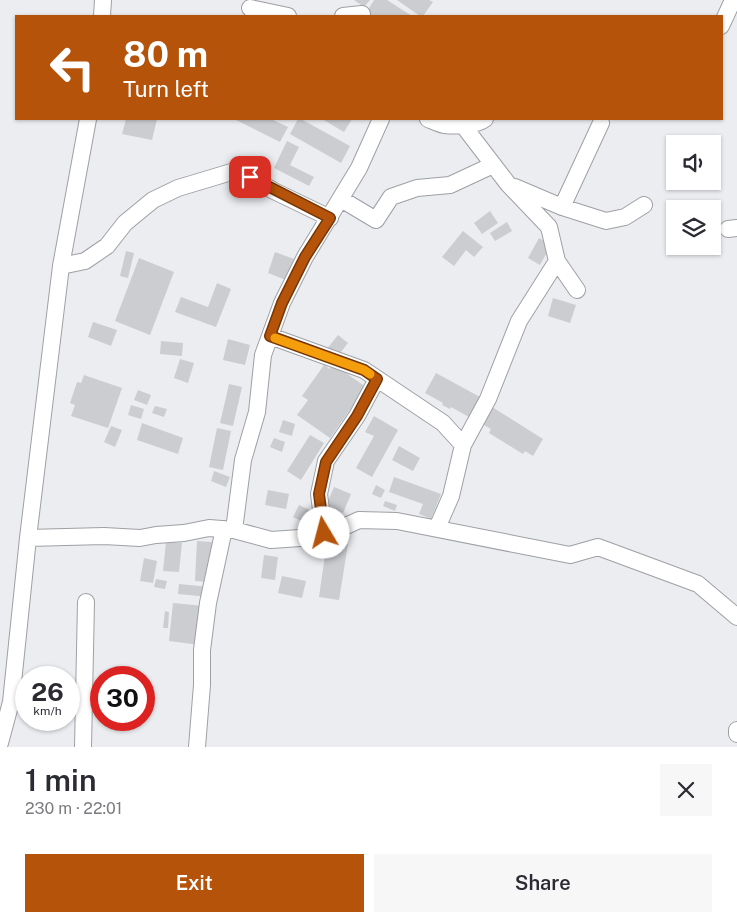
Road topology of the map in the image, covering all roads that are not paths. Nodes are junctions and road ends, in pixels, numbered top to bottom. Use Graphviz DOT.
graph roads {
  1 [pos="103,0"];
  2 [pos="733,0"];
  3 [pos="250,8"];
  4 [pos="362,14"];
  5 [pos="102,15"];
  6 [pos="283,15"];
  7 [pos="352,15"];
  8 [pos="723,22"];
  9 [pos="88,120"];
  10 [pos="381,120"];
  11 [pos="431,120"];
  12 [pos="484,120"];
  13 [pos="601,123"];
  14 [pos="462,124"];
  15 [pos="493,165"];
  16 [pos="508,184"];
  17 [pos="341,199"];
  18 [pos="644,205"];
  19 [pos="562,207"];
  20 [pos="330,218"];
  21 [pos="558,261"];
  22 [pos="62,266"];
  23 [pos="577,290"];
  24 [pos="270,336"];
  25 [pos="377,379"];
  26 [pos="463,445"];
  27 [pos="437,528"];
  28 [pos="229,530"];
  29 [pos="324,533"];
  30 [pos="28,538"];
  31 [pos="86,602"];
  32 [pos="737,617"];
  33 [pos="737,730"];
  34 [pos="737,734"];
  35 [pos="0,743"];
  36 [pos="82,747"];
  37 [pos="197,747"];
  1 -- 5 [label="street"];
  2 -- 8 [label="street"];
  3 -- 6 [label="street"];
  4 -- 7 [label="street"];
  9 -- 22 [label="street"];
  10 -- 17 [label="street"];
  11 -- 14 [label="street"];
  12 -- 14 [label="street"];
  13 -- 19 [label="street"];
  14 -- 15 [label="street"];
  15 -- 16 [label="street"];
  15 -- 17 [label="street"];
  16 -- 19 [label="street"];
  16 -- 21 [label="street"];
  17 -- 20 [label="street"];
  18 -- 19 [label="street"];
  20 -- 22 [label="street"];
  20 -- 24 [label="street"];
  21 -- 23 [label="street"];
  21 -- 26 [label="street"];
  22 -- 30 [label="street"];
  24 -- 25 [label="street"];
  24 -- 28 [label="street"];
  25 -- 26 [label="street"];
  25 -- 29 [label="street"];
  26 -- 27 [label="street"];
  27 -- 29 [label="street"];
  27 -- 32 [label="street"];
  28 -- 29 [label="street"];
  28 -- 30 [label="street"];
  28 -- 37 [label="street"];
  30 -- 35 [label="street"];
  31 -- 36 [label="street"];
  33 -- 34 [label="street"];
}
